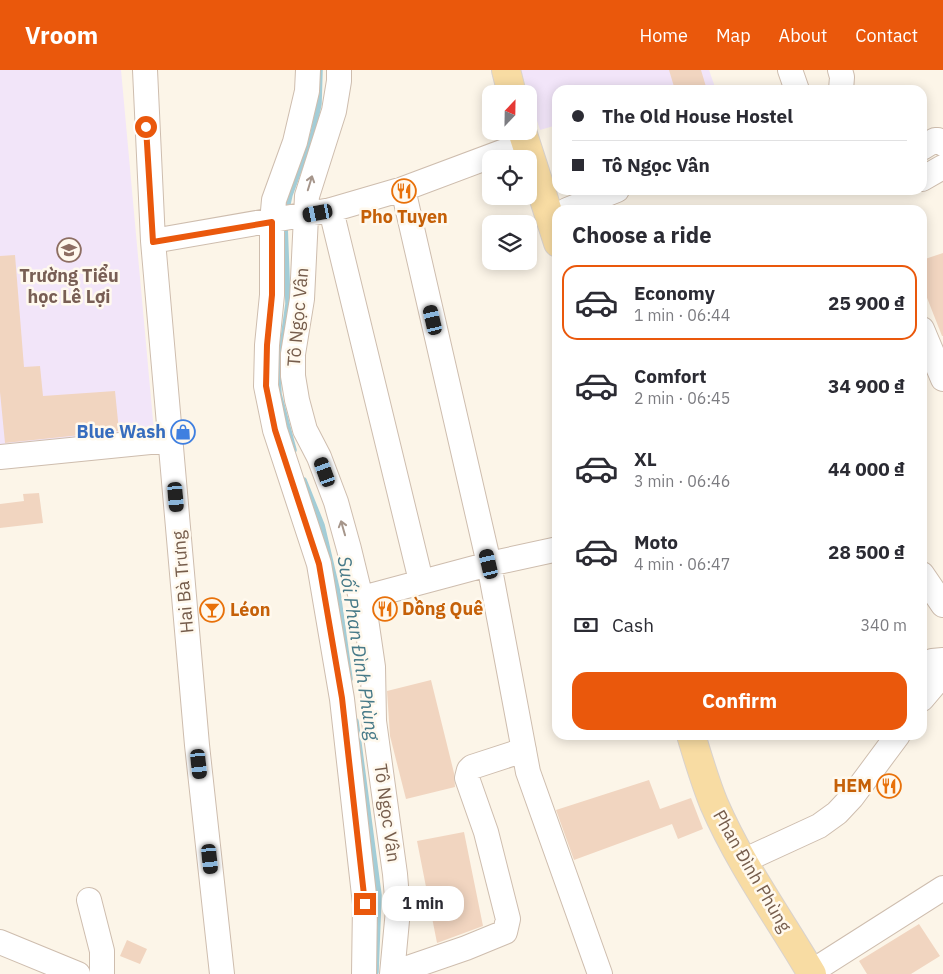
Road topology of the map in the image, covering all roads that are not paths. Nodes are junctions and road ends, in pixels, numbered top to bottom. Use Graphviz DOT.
graph roads {
  1 [pos="145,70"];
  2 [pos="308,70"];
  3 [pos="339,70"];
  4 [pos="506,70"];
  5 [pos="790,70"];
  6 [pos="840,70"];
  7 [pos="510,85"];
  8 [pos="795,85"];
  9 [pos="841,85"];
  10 [pos="517,140"];
  11 [pos="525,140"];
  12 [pos="943,144"];
  13 [pos="927,145"];
  14 [pos="943,167"];
  15 [pos="927,177"];
  16 [pos="403,189"];
  17 [pos="604,195"];
  18 [pos="554,205"];
  19 [pos="579,205"];
  20 [pos="331,210"];
  21 [pos="303,216"];
  22 [pos="272,222"];
  23 [pos="153,242"];
  24 [pos="927,342"];
  25 [pos="943,379"];
  26 [pos="170,440"];
  27 [pos="0,457"];
  28 [pos="552,550"];
  29 [pos="489,564"];
  30 [pos="420,581"];
  31 [pos="927,581"];
  32 [pos="362,598"];
  33 [pos="943,605"];
  34 [pos="943,660"];
  35 [pos="927,664"];
  36 [pos="943,674"];
  37 [pos="927,693"];
  38 [pos="693,740"];
  39 [pos="894,740"];
  40 [pos="524,750"];
  41 [pos="743,861"];
  42 [pos="943,888"];
  43 [pos="89,900"];
  44 [pos="0,942"];
  45 [pos="392,973"];
  46 [pos="812,973"];
  47 [pos="78,974"];
  48 [pos="102,974"];
  49 [pos="222,974"];
  50 [pos="364,974"];
  51 [pos="600,974"];
  1 -- 23 [label="street, Hai Bà Trưng"];
  2 -- 22 [label="street, Tô Ngọc Vân"];
  21 -- 3 [label="street, Tô Ngọc Vân, one-way"];
  4 -- 7 [label="main road"];
  5 -- 8 [label="street"];
  6 -- 9 [label="street"];
  10 -- 16 [label="street"];
  11 -- 18 [label="main road"];
  12 -- 13 [label="street"];
  14 -- 15 [label="street"];
  16 -- 20 [label="street"];
  16 -- 29 [label="street"];
  17 -- 19 [label="street"];
  20 -- 21 [label="street"];
  20 -- 30 [label="street"];
  21 -- 22 [label="street"];
  32 -- 21 [label="street, Tô Ngọc Vân, one-way"];
  22 -- 23 [label="street"];
  22 -- 50 [label="street, Tô Ngọc Vân"];
  23 -- 26 [label="street, Hai Bà Trưng"];
  24 -- 25 [label="street"];
  26 -- 27 [label="street"];
  26 -- 49 [label="street, Hai Bà Trưng"];
  28 -- 29 [label="street"];
  29 -- 30 [label="street"];
  29 -- 40 [label="street"];
  30 -- 32 [label="street"];
  31 -- 33 [label="street"];
  32 -- 45 [label="street, Tô Ngọc Vân"];
  34 -- 35 [label="street"];
  36 -- 37 [label="street"];
  38 -- 41 [label="main road, Phan Đình Phùng"];
  39 -- 41 [label="street"];
  40 -- 45 [label="street"];
  40 -- 51 [label="street"];
  41 -- 46 [label="main road, Phan Đình Phùng"];
  42 -- 46 [label="street"];
  43 -- 48 [label="street"];
  44 -- 47 [label="street"];
}
